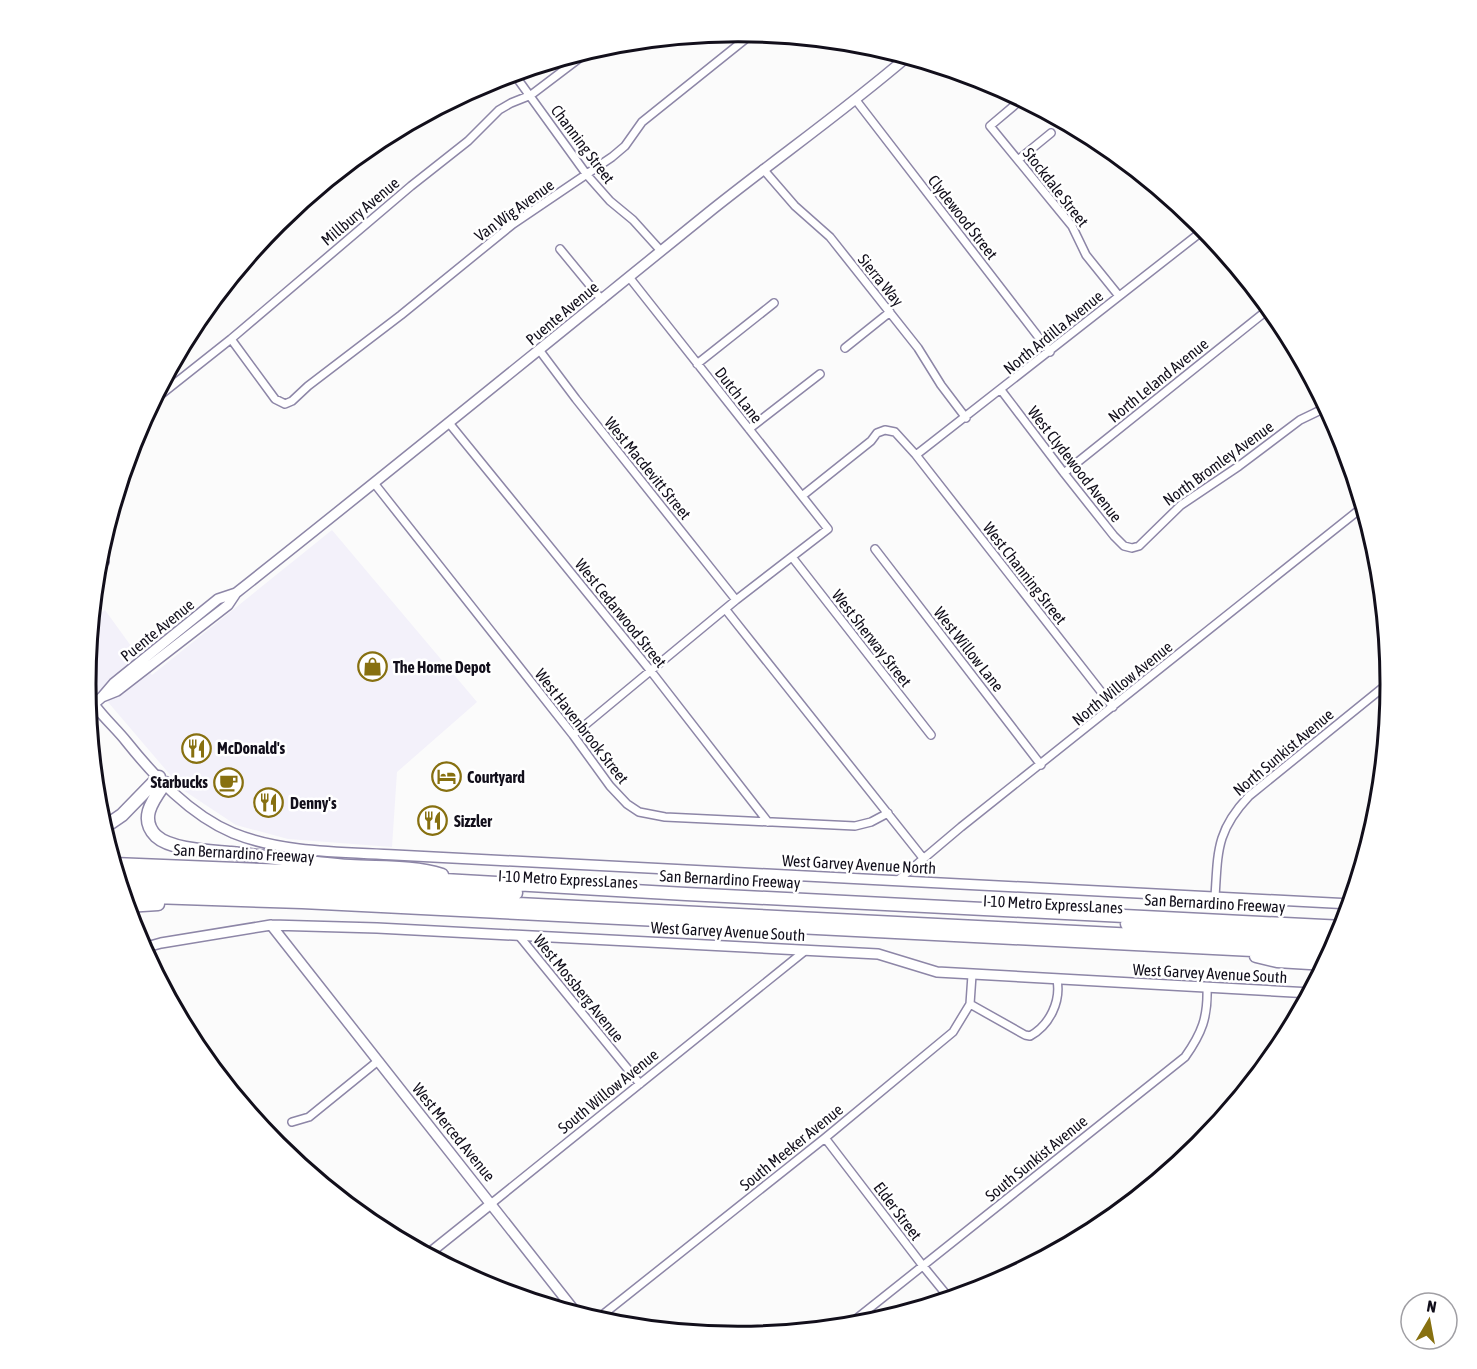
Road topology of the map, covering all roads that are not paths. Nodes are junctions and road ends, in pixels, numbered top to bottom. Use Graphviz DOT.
graph roads {
  1 [pos="742,42"];
  2 [pos="901,63"];
  3 [pos="572,64"];
  4 [pos="520,81"];
  5 [pos="531,95"];
  6 [pos="855,99"];
  7 [pos="1015,105"];
  8 [pos="1051,134"];
  9 [pos="1018,160"];
  10 [pos="762,169"];
  11 [pos="587,175"];
  12 [pos="1198,235"];
  13 [pos="560,249"];
  14 [pos="661,251"];
  15 [pos="629,277"];
  16 [pos="1119,296"];
  17 [pos="602,300"];
  18 [pos="774,303"];
  19 [pos="890,312"];
  20 [pos="1263,314"];
  21 [pos="231,339"];
  22 [pos="845,348"];
  23 [pos="540,351"];
  24 [pos="1050,352"];
  25 [pos="698,364"];
  26 [pos="820,374"];
  27 [pos="168,389"];
  28 [pos="1001,390"];
  29 [pos="1320,411"];
  30 [pos="966,418"];
  31 [pos="449,423"];
  32 [pos="749,429"];
  33 [pos="916,455"];
  34 [pos="1064,473"];
  35 [pos="374,483"];
  36 [pos="802,496"];
  37 [pos="1357,512"];
  38 [pos="1132,548"];
  39 [pos="875,549"];
  40 [pos="792,557"];
  41 [pos="736,600"];
  42 [pos="726,610"];
  43 [pos="650,670"];
  44 [pos="1381,689"];
  45 [pos="96,703"];
  46 [pos="97,706"];
  47 [pos="1113,707"];
  48 [pos="573,735"];
  49 [pos="931,735"];
  50 [pos="1041,765"];
  51 [pos="162,780"];
  52 [pos="888,813"];
  53 [pos="111,822"];
  54 [pos="768,822"];
  55 [pos="923,858"];
  56 [pos="122,864"];
  57 [pos="125,873"];
  58 [pos="460,881"];
  59 [pos="897,881"];
  60 [pos="128,884"];
  61 [pos="132,896"];
  62 [pos="1215,897"];
  63 [pos="258,900"];
  64 [pos="1342,904"];
  65 [pos="136,906"];
  66 [pos="1336,921"];
  67 [pos="270,925"];
  68 [pos="1319,925"];
  69 [pos="1333,926"];
  70 [pos="1330,934"];
  71 [pos="520,937"];
  72 [pos="1326,944"];
  73 [pos="152,945"];
  74 [pos="806,950"];
  75 [pos="1228,950"];
  76 [pos="1322,954"];
  77 [pos="1317,963"];
  78 [pos="972,975"];
  79 [pos="1057,980"];
  80 [pos="1207,988"];
  81 [pos="1302,993"];
  82 [pos="970,1004"];
  83 [pos="378,1061"];
  84 [pos="640,1084"];
  85 [pos="292,1122"];
  86 [pos="825,1138"];
  87 [pos="492,1203"];
  88 [pos="433,1250"];
  89 [pos="923,1266"];
  90 [pos="945,1293"];
  91 [pos="570,1304"];
  92 [pos="605,1313"];
  93 [pos="860,1316"];
  1 -- 11 [label="street, Van Wig Avenue"];
  2 -- 6 [label="street, Puente Avenue"];
  3 -- 5 [label="street, Millbury Avenue"];
  4 -- 5 [label="street, Channing Street"];
  5 -- 11 [label="street, Channing Street"];
  5 -- 21 [label="street, Millbury Avenue"];
  6 -- 10 [label="street, Puente Avenue"];
  6 -- 24 [label="street, Clydewood Street"];
  7 -- 9 [label="street, Stockdale Street"];
  8 -- 9 [label="street"];
  9 -- 16 [label="street, Stockdale Street"];
  10 -- 14 [label="street, Puente Avenue"];
  10 -- 19 [label="street, Sierra Way"];
  11 -- 14 [label="street, Channing Street"];
  11 -- 21 [label="street, Van Wig Avenue"];
  12 -- 16 [label="street, North Ardilla Avenue"];
  13 -- 17 [label="street"];
  14 -- 15 [label="street, Puente Avenue"];
  15 -- 17 [label="street, Puente Avenue"];
  15 -- 25 [label="street, Dutch Lane"];
  16 -- 24 [label="street, North Ardilla Avenue"];
  17 -- 23 [label="street, Puente Avenue"];
  18 -- 25 [label="street"];
  19 -- 22 [label="street"];
  19 -- 30 [label="street, Sierra Way"];
  20 -- 34 [label="street, North Leland Avenue"];
  21 -- 27 [label="street, Millbury Avenue"];
  23 -- 31 [label="street, Puente Avenue"];
  23 -- 41 [label="street, West Macdevitt Street"];
  24 -- 28 [label="street, North Ardilla Avenue"];
  25 -- 32 [label="street, Dutch Lane"];
  26 -- 32 [label="street"];
  28 -- 30 [label="street, North Ardilla Avenue"];
  28 -- 34 [label="street, West Clydewood Avenue"];
  29 -- 38 [label="street, North Bromley Avenue"];
  30 -- 33 [label="street, North Ardilla Avenue"];
  31 -- 35 [label="street, Puente Avenue"];
  31 -- 43 [label="street, West Cedarwood Street"];
  32 -- 36 [label="street, Dutch Lane"];
  33 -- 36 [label="street"];
  33 -- 47 [label="street, West Channing Street"];
  34 -- 38 [label="street, West Clydewood Avenue"];
  35 -- 45 [label="street, Puente Avenue"];
  35 -- 48 [label="street, West Havenbrook Street"];
  36 -- 40 [label="street, Dutch Lane"];
  37 -- 47 [label="street, North Willow Avenue"];
  39 -- 50 [label="street, West Willow Lane"];
  40 -- 41 [label="street"];
  40 -- 49 [label="street, West Sherway Street"];
  41 -- 42 [label="street"];
  42 -- 43 [label="street"];
  42 -- 52 [label="street"];
  43 -- 48 [label="street"];
  43 -- 54 [label="street, West Cedarwood Street"];
  44 -- 62 [label="street, North Sunkist Avenue"];
  46 -- 51 [label="street, West Garvey Avenue North"];
  47 -- 50 [label="street, North Willow Avenue"];
  48 -- 54 [label="street, West Havenbrook Street"];
  50 -- 55 [label="street, North Willow Avenue"];
  51 -- 53 [label="highway"];
  51 -- 58 [label="highway"];
  51 -- 59 [label="street, West Garvey Avenue North"];
  52 -- 54 [label="street, West Havenbrook Street"];
  52 -- 55 [label="street"];
  55 -- 59 [label="street, North Willow Avenue"];
  56 -- 58 [label="highway, San Bernardino Freeway"];
  57 -- 70 [label="highway, I-10 Metro ExpressLanes"];
  58 -- 68 [label="highway, San Bernardino Freeway"];
  59 -- 62 [label="street, West Garvey Avenue North"];
  60 -- 72 [label="highway, I-10 Metro ExpressLanes"];
  61 -- 63 [label="highway"];
  62 -- 64 [label="street, West Garvey Avenue North"];
  63 -- 65 [label="highway"];
  63 -- 75 [label="highway"];
  66 -- 68 [label="highway"];
  67 -- 71 [label="street, West Garvey Avenue South"];
  67 -- 73 [label="street, West Garvey Avenue South"];
  67 -- 83 [label="street, West Merced Avenue"];
  68 -- 69 [label="highway, San Bernardino Freeway"];
  71 -- 74 [label="street, West Garvey Avenue South"];
  71 -- 84 [label="street, West Mossberg Avenue"];
  74 -- 78 [label="street, West Garvey Avenue South"];
  74 -- 84 [label="street, South Willow Avenue"];
  75 -- 76 [label="highway"];
  75 -- 77 [label="highway"];
  78 -- 79 [label="street, West Garvey Avenue South"];
  78 -- 82 [label="street, South Meeker Avenue"];
  79 -- 80 [label="street, West Garvey Avenue South"];
  79 -- 82 [label="street"];
  80 -- 81 [label="street, West Garvey Avenue South"];
  80 -- 89 [label="street, South Sunkist Avenue"];
  82 -- 86 [label="street, South Meeker Avenue"];
  83 -- 85 [label="street"];
  83 -- 87 [label="street, West Merced Avenue"];
  84 -- 87 [label="street, South Willow Avenue"];
  86 -- 89 [label="street, Elder Street"];
  86 -- 92 [label="street, South Meeker Avenue"];
  87 -- 88 [label="street, South Willow Avenue"];
  87 -- 91 [label="street, West Merced Avenue"];
  89 -- 90 [label="street, Elder Street"];
  89 -- 93 [label="street, South Sunkist Avenue"];
}
